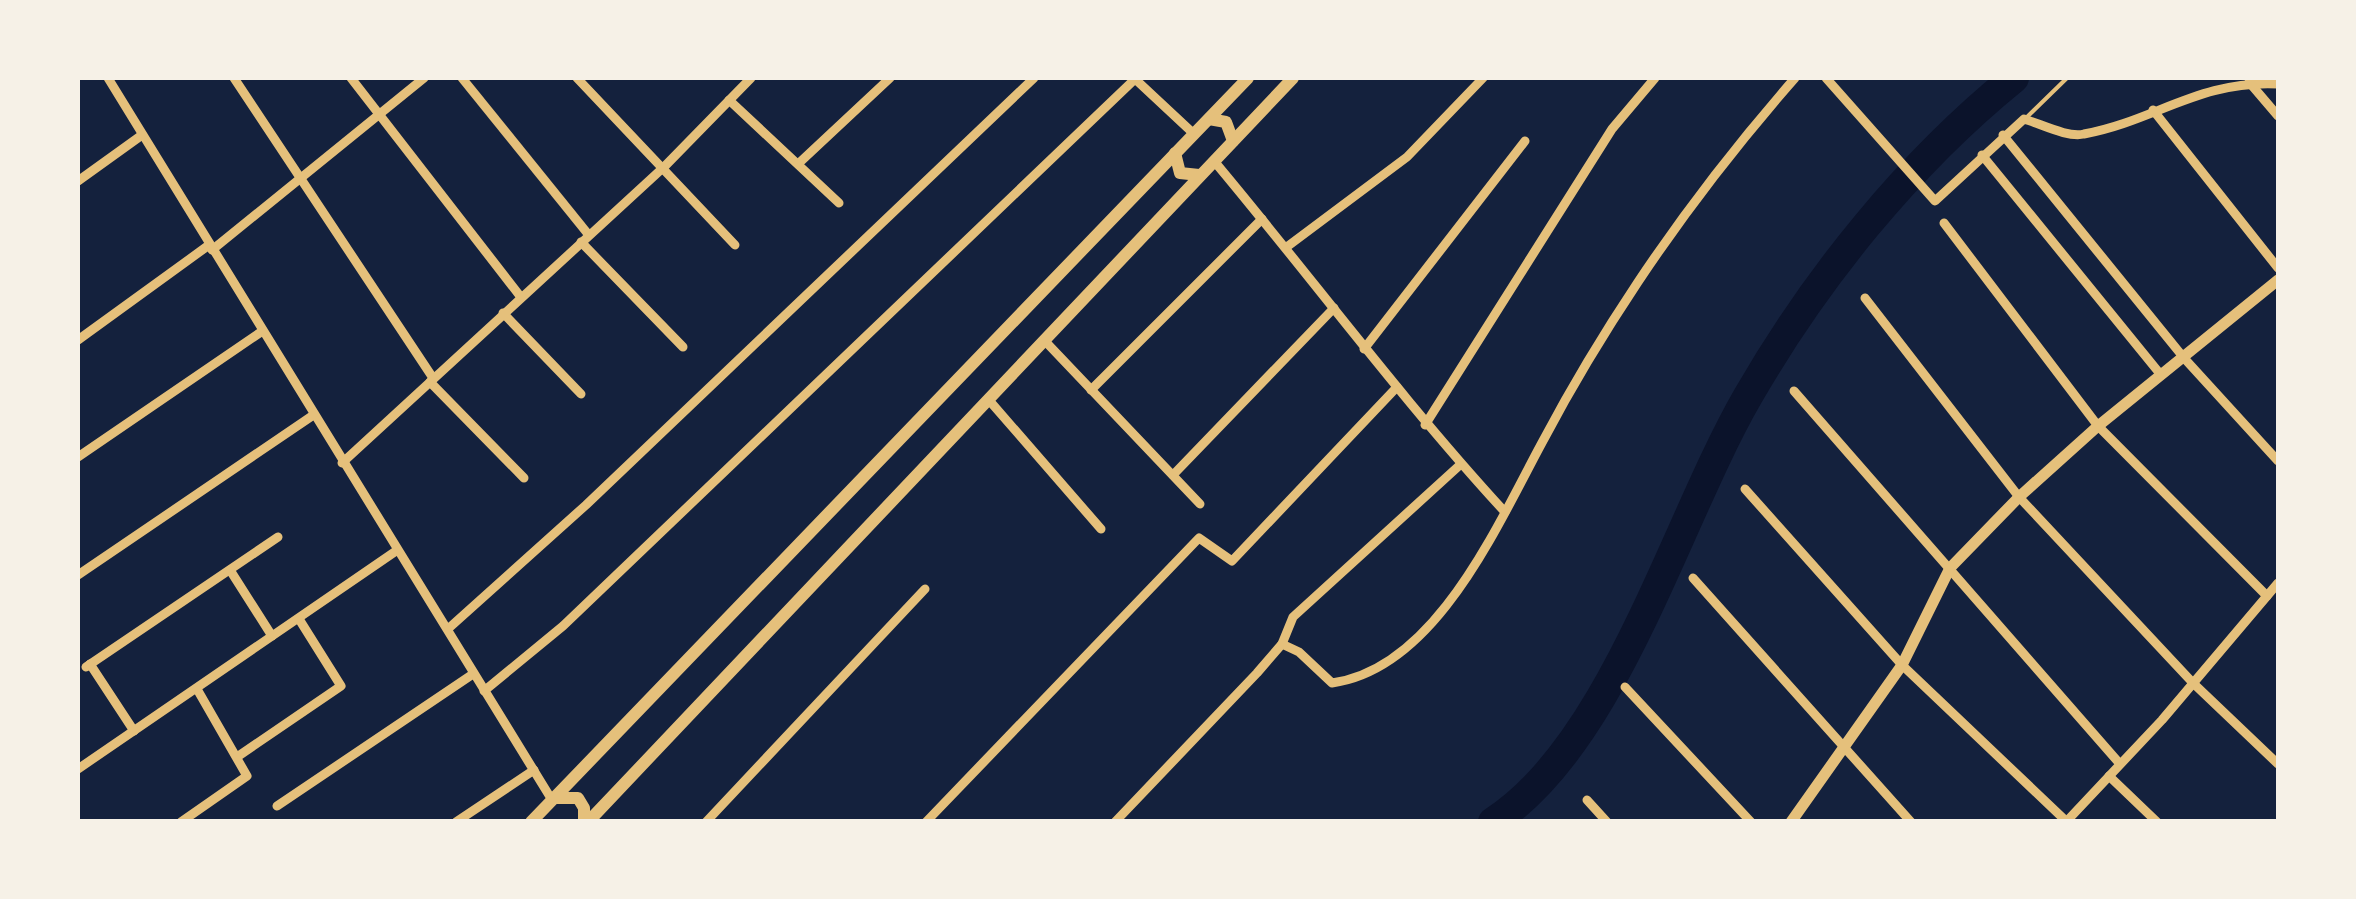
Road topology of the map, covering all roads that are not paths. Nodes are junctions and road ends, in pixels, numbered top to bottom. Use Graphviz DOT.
graph roads {
  1 [pos="108,78"];
  2 [pos="234,78"];
  3 [pos="351,78"];
  4 [pos="424,78"];
  5 [pos="462,78"];
  6 [pos="577,78"];
  7 [pos="751,78"];
  8 [pos="890,78"];
  9 [pos="1034,78"];
  10 [pos="1135,78"];
  11 [pos="1248,78"];
  12 [pos="1292,78"];
  13 [pos="1483,78"];
  14 [pos="1655,78"];
  15 [pos="1795,78"];
  16 [pos="1826,78"];
  17 [pos="2067,78"];
  18 [pos="2249,82"];
  19 [pos="2278,84"];
  20 [pos="729,100"];
  21 [pos="2153,110"];
  22 [pos="378,116"];
  23 [pos="2278,116"];
  24 [pos="1209,119"];
  25 [pos="2024,119"];
  26 [pos="1194,134"];
  27 [pos="142,135"];
  28 [pos="2003,135"];
  29 [pos="1525,141"];
  30 [pos="1233,142"];
  31 [pos="1175,154"];
  32 [pos="1982,155"];
  33 [pos="1214,161"];
  34 [pos="798,164"];
  35 [pos="664,166"];
  36 [pos="1199,175"];
  37 [pos="300,179"];
  38 [pos="78,182"];
  39 [pos="839,204"];
  40 [pos="1262,219"];
  41 [pos="1944,224"];
  42 [pos="585,238"];
  43 [pos="734,245"];
  44 [pos="1288,246"];
  45 [pos="210,248"];
  46 [pos="2278,268"];
  47 [pos="2278,280"];
  48 [pos="520,296"];
  49 [pos="1866,298"];
  50 [pos="1334,308"];
  51 [pos="503,313"];
  52 [pos="260,332"];
  53 [pos="78,340"];
  54 [pos="1044,340"];
  55 [pos="684,347"];
  56 [pos="1364,350"];
  57 [pos="2184,358"];
  58 [pos="2161,375"];
  59 [pos="432,380"];
  60 [pos="1397,387"];
  61 [pos="1091,390"];
  62 [pos="1794,392"];
  63 [pos="581,394"];
  64 [pos="988,399"];
  65 [pos="312,416"];
  66 [pos="1425,425"];
  67 [pos="2098,426"];
  68 [pos="78,457"];
  69 [pos="2278,461"];
  70 [pos="342,462"];
  71 [pos="1461,464"];
  72 [pos="1173,476"];
  73 [pos="524,478"];
  74 [pos="1746,489"];
  75 [pos="2018,496"];
  76 [pos="1200,504"];
  77 [pos="1505,512"];
  78 [pos="1101,529"];
  79 [pos="278,536"];
  80 [pos="396,552"];
  81 [pos="1950,568"];
  82 [pos="230,570"];
  83 [pos="78,575"];
  84 [pos="1693,578"];
  85 [pos="2278,583"];
  86 [pos="926,589"];
  87 [pos="2267,596"];
  88 [pos="299,618"];
  89 [pos="449,628"];
  90 [pos="272,636"];
  91 [pos="1282,644"];
  92 [pos="1902,665"];
  93 [pos="473,674"];
  94 [pos="2193,683"];
  95 [pos="1625,687"];
  96 [pos="197,689"];
  97 [pos="484,691"];
  98 [pos="134,731"];
  99 [pos="1844,745"];
  100 [pos="236,758"];
  101 [pos="2120,764"];
  102 [pos="2278,764"];
  103 [pos="78,769"];
  104 [pos="534,770"];
  105 [pos="2109,776"];
  106 [pos="553,799"];
  107 [pos="1587,800"];
  108 [pos="277,806"];
  109 [pos="537,818"];
  110 [pos="2066,821"];
  111 [pos="182,822"];
  112 [pos="456,822"];
  113 [pos="586,822"];
  114 [pos="706,822"];
  115 [pos="926,822"];
  116 [pos="1115,822"];
  117 [pos="1607,822"];
  118 [pos="1751,822"];
  119 [pos="1791,822"];
  120 [pos="1911,822"];
  121 [pos="2157,822"];
  1 -- 27 [label="street"];
  2 -- 37 [label="street"];
  3 -- 22 [label="street"];
  4 -- 22 [label="street"];
  5 -- 42 [label="street"];
  6 -- 35 [label="street"];
  7 -- 20 [label="street"];
  8 -- 34 [label="street"];
  9 -- 89 [label="street"];
  10 -- 26 [label="street"];
  10 -- 97 [label="street"];
  11 -- 24 [label="main road"];
  12 -- 30 [label="main road"];
  13 -- 44 [label="street"];
  14 -- 66 [label="street"];
  15 -- 77 [label="street"];
  16 -- 32 [label="street"];
  17 -- 25 [label="lane"];
  18 -- 19 [label="street"];
  18 -- 21 [label="street"];
  18 -- 23 [label="street"];
  20 -- 34 [label="street"];
  20 -- 35 [label="street"];
  21 -- 25 [label="street"];
  21 -- 46 [label="street"];
  22 -- 37 [label="street"];
  22 -- 48 [label="street"];
  24 -- 26 [label="main road"];
  24 -- 30 [label="main road"];
  25 -- 28 [label="street"];
  26 -- 31 [label="main road"];
  27 -- 38 [label="street"];
  27 -- 45 [label="street"];
  28 -- 32 [label="street"];
  28 -- 57 [label="street"];
  29 -- 56 [label="street"];
  30 -- 33 [label="main road"];
  31 -- 36 [label="main road"];
  31 -- 106 [label="main road"];
  32 -- 58 [label="street"];
  33 -- 36 [label="main road"];
  33 -- 40 [label="street"];
  34 -- 39 [label="street"];
  35 -- 42 [label="street"];
  35 -- 43 [label="street"];
  36 -- 54 [label="main road"];
  37 -- 45 [label="street"];
  37 -- 59 [label="street"];
  40 -- 44 [label="street"];
  40 -- 61 [label="street"];
  41 -- 67 [label="street"];
  42 -- 48 [label="street"];
  42 -- 55 [label="street"];
  44 -- 50 [label="street"];
  45 -- 52 [label="street"];
  45 -- 53 [label="street"];
  47 -- 57 [label="street"];
  48 -- 51 [label="street"];
  49 -- 75 [label="street"];
  50 -- 56 [label="street"];
  50 -- 72 [label="street"];
  51 -- 59 [label="street"];
  51 -- 63 [label="street"];
  52 -- 65 [label="street"];
  52 -- 68 [label="street"];
  54 -- 61 [label="street"];
  54 -- 64 [label="main road"];
  56 -- 60 [label="street"];
  57 -- 58 [label="street"];
  57 -- 69 [label="street"];
  58 -- 67 [label="street"];
  59 -- 70 [label="street"];
  59 -- 73 [label="street"];
  60 -- 66 [label="street"];
  60 -- 115 [label="street"];
  61 -- 72 [label="street"];
  62 -- 81 [label="street"];
  64 -- 78 [label="street"];
  64 -- 113 [label="main road"];
  65 -- 70 [label="street"];
  65 -- 83 [label="street"];
  66 -- 71 [label="street"];
  67 -- 75 [label="street"];
  67 -- 87 [label="street"];
  70 -- 80 [label="street"];
  71 -- 77 [label="street"];
  71 -- 91 [label="street"];
  72 -- 76 [label="street"];
  74 -- 92 [label="street"];
  75 -- 81 [label="street"];
  75 -- 94 [label="street"];
  77 -- 91 [label="street"];
  79 -- 82 [label="street"];
  80 -- 88 [label="street"];
  80 -- 89 [label="street"];
  81 -- 92 [label="street"];
  81 -- 101 [label="street"];
  82 -- 90 [label="street"];
  82 -- 98 [label="street"];
  84 -- 99 [label="street"];
  85 -- 87 [label="street"];
  86 -- 114 [label="street"];
  87 -- 94 [label="street"];
  88 -- 90 [label="street"];
  88 -- 100 [label="street"];
  89 -- 93 [label="street"];
  90 -- 96 [label="street"];
  91 -- 116 [label="street"];
  92 -- 99 [label="street"];
  92 -- 110 [label="street"];
  93 -- 97 [label="street"];
  93 -- 108 [label="street"];
  94 -- 101 [label="street"];
  94 -- 102 [label="street"];
  95 -- 118 [label="street"];
  96 -- 98 [label="street"];
  96 -- 100 [label="street"];
  97 -- 104 [label="street"];
  98 -- 103 [label="street"];
  99 -- 119 [label="street"];
  99 -- 120 [label="street"];
  100 -- 111 [label="street"];
  101 -- 105 [label="street"];
  104 -- 106 [label="street"];
  104 -- 112 [label="street"];
  105 -- 110 [label="street"];
  105 -- 121 [label="street"];
  106 -- 109 [label="main road"];
  106 -- 113 [label="main road"];
  107 -- 117 [label="street"];
}
